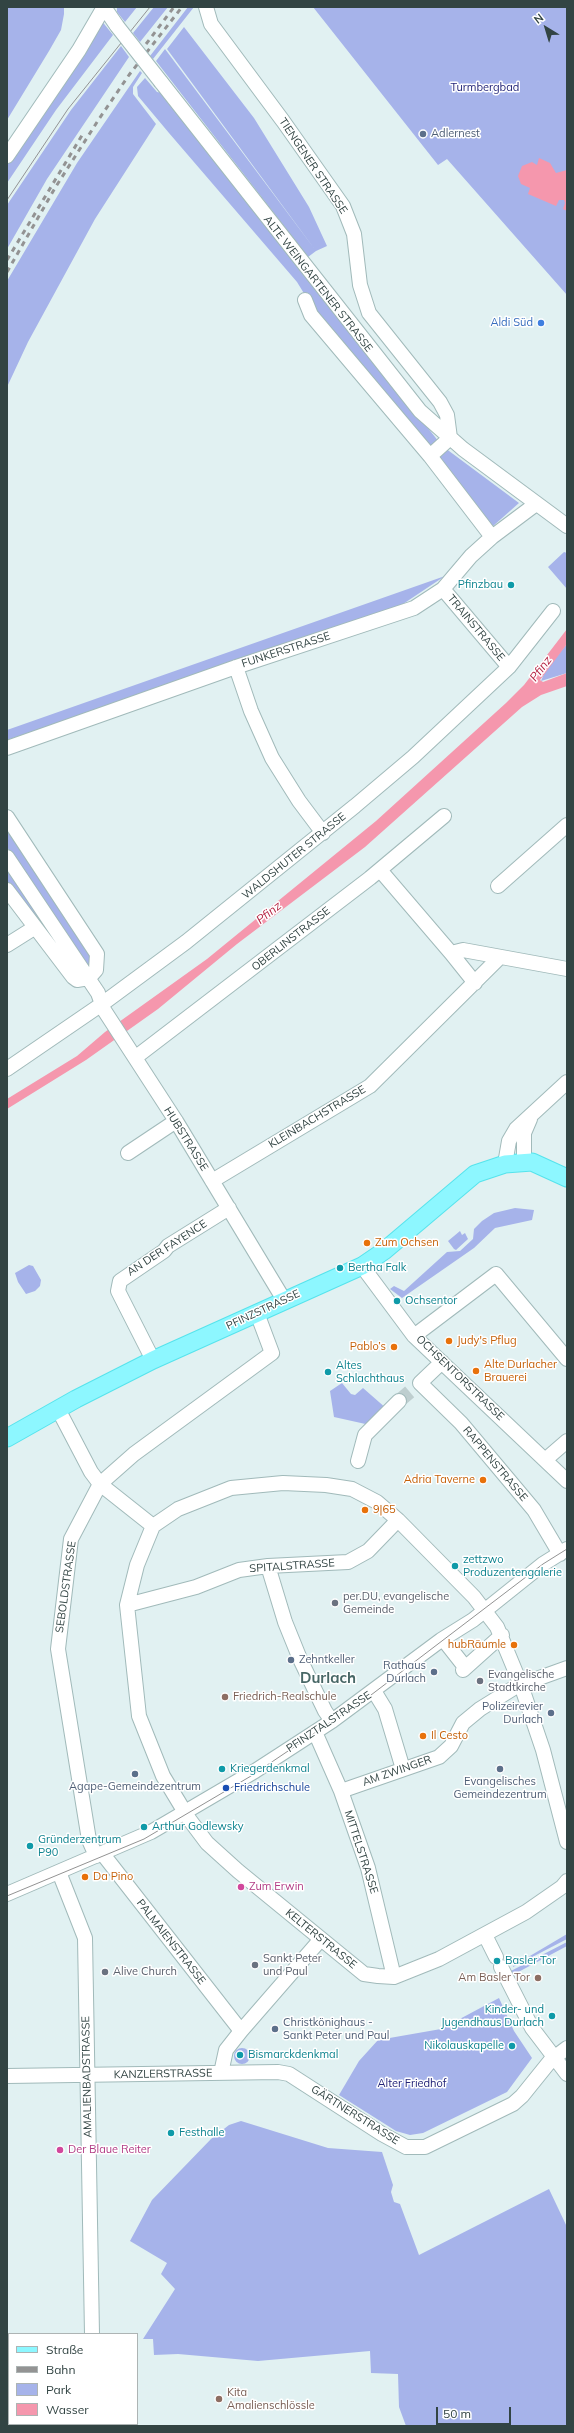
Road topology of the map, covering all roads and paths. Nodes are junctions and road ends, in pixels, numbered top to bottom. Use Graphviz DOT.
graph roads {
  1 [pos="104,7"];
  2 [pos="206,7"];
  3 [pos="7,156"];
  4 [pos="305,300"];
  5 [pos="450,438"];
  6 [pos="430,456"];
  7 [pos="536,504"];
  8 [pos="567,526"];
  9 [pos="492,537"];
  10 [pos="443,589"];
  11 [pos="553,611"];
  12 [pos="236,667"];
  13 [pos="509,667"];
  14 [pos="7,748"];
  15 [pos="444,816"];
  16 [pos="7,817"];
  17 [pos="567,825"];
  18 [pos="323,833"];
  19 [pos="7,857"];
  20 [pos="380,870"];
  21 [pos="498,886"];
  22 [pos="7,890"];
  23 [pos="34,928"];
  24 [pos="7,945"];
  25 [pos="451,953"];
  26 [pos="499,958"];
  27 [pos="567,969"];
  28 [pos="89,978"];
  29 [pos="474,983"];
  30 [pos="102,1004"];
  31 [pos="136,1057"];
  32 [pos="7,1069"];
  33 [pos="567,1082"];
  34 [pos="535,1112"];
  35 [pos="176,1121"];
  36 [pos="128,1153"];
  37 [pos="524,1162"];
  38 [pos="506,1164"];
  39 [pos="567,1178"];
  40 [pos="212,1181"];
  41 [pos="229,1208"];
  42 [pos="362,1266"];
  43 [pos="284,1300"];
  44 [pos="257,1313"];
  45 [pos="414,1336"];
  46 [pos="567,1359"];
  47 [pos="153,1360"];
  48 [pos="442,1362"];
  49 [pos="400,1401"];
  50 [pos="58,1409"];
  51 [pos="7,1438"];
  52 [pos="567,1441"];
  53 [pos="545,1460"];
  54 [pos="358,1461"];
  55 [pos="566,1479"];
  56 [pos="100,1484"];
  57 [pos="398,1520"];
  58 [pos="153,1526"];
  59 [pos="563,1551"];
  60 [pos="268,1566"];
  61 [pos="127,1606"];
  62 [pos="485,1610"];
  63 [pos="502,1635"];
  64 [pos="443,1639"];
  65 [pos="567,1668"];
  66 [pos="527,1683"];
  67 [pos="374,1691"];
  68 [pos="328,1716"];
  69 [pos="315,1732"];
  70 [pos="403,1769"];
  71 [pos="341,1791"];
  72 [pos="186,1813"];
  73 [pos="567,1842"];
  74 [pos="99,1854"];
  75 [pos="59,1872"];
  76 [pos="567,1881"];
  77 [pos="7,1894"];
  78 [pos="485,1935"];
  79 [pos="321,1939"];
  80 [pos="394,1976"];
  81 [pos="241,2030"];
  82 [pos="567,2048"];
  83 [pos="555,2056"];
  84 [pos="221,2073"];
  85 [pos="567,2074"];
  86 [pos="86,2075"];
  87 [pos="7,2076"];
  88 [pos="92,2333"];
  1 -- 3 [label="street"];
  1 -- 5 [label="street, ALTE WEINGARTENER STRASSE, bridge"];
  2 -- 5 [label="street, TIENGENER STRASSE"];
  4 -- 6 [label="street"];
  5 -- 6 [label="street"];
  5 -- 7 [label="street, ALTE WEINGARTENER STRASSE"];
  6 -- 9 [label="street"];
  7 -- 8 [label="street, ALTE WEINGARTENER STRASSE"];
  7 -- 9 [label="street, FUNKERSTRASSE"];
  9 -- 10 [label="street, FUNKERSTRASSE"];
  10 -- 12 [label="street, FUNKERSTRASSE"];
  10 -- 13 [label="street, TRAINSTRASSE"];
  11 -- 13 [label="street, WALDSHUTER STRASSE"];
  12 -- 14 [label="street, FUNKERSTRASSE"];
  12 -- 18 [label="street"];
  13 -- 18 [label="street, WALDSHUTER STRASSE"];
  15 -- 20 [label="street, OBERLINSTRASSE"];
  16 -- 28 [label="street"];
  17 -- 21 [label="street"];
  18 -- 30 [label="street, WALDSHUTER STRASSE"];
  19 -- 28 [label="street, HUBSTRASSE"];
  20 -- 25 [label="street"];
  20 -- 31 [label="street, OBERLINSTRASSE"];
  22 -- 23 [label="street"];
  23 -- 24 [label="street"];
  23 -- 28 [label="street"];
  25 -- 26 [label="street"];
  25 -- 29 [label="street"];
  26 -- 27 [label="street"];
  26 -- 29 [label="street, KLEINBACHSTRASSE"];
  28 -- 30 [label="street, HUBSTRASSE"];
  29 -- 40 [label="street, KLEINBACHSTRASSE"];
  30 -- 31 [label="street, HUBSTRASSE"];
  30 -- 32 [label="street, WALDSHUTER STRASSE"];
  31 -- 35 [label="street, HUBSTRASSE"];
  33 -- 34 [label="street"];
  34 -- 37 [label="street"];
  34 -- 38 [label="street"];
  35 -- 36 [label="street"];
  35 -- 40 [label="street, HUBSTRASSE"];
  37 -- 38 [label="main road, PFINZSTRASSE"];
  37 -- 39 [label="main road, PFINZSTRASSE"];
  38 -- 42 [label="main road, PFINZSTRASSE"];
  40 -- 41 [label="street, HUBSTRASSE"];
  41 -- 43 [label="street, HUBSTRASSE"];
  41 -- 47 [label="street, AN DER FAYENCE"];
  42 -- 43 [label="main road, PFINZSTRASSE"];
  42 -- 45 [label="street, OCHSENTORSTRASSE"];
  43 -- 44 [label="main road, PFINZSTRASSE"];
  44 -- 47 [label="main road, PFINZSTRASSE"];
  44 -- 56 [label="street, SEBOLDSTRASSE"];
  45 -- 46 [label="street"];
  45 -- 48 [label="street, OCHSENTORSTRASSE"];
  47 -- 50 [label="main road, PFINZSTRASSE"];
  48 -- 53 [label="street, OCHSENTORSTRASSE"];
  48 -- 59 [label="street, RAPPENSTRASSE"];
  49 -- 54 [label="street"];
  50 -- 51 [label="main road, PFINZSTRASSE"];
  50 -- 56 [label="street"];
  52 -- 53 [label="street"];
  53 -- 55 [label="street, OCHSENTORSTRASSE"];
  56 -- 58 [label="street"];
  56 -- 74 [label="street, SEBOLDSTRASSE"];
  57 -- 58 [label="street"];
  57 -- 60 [label="street, SPITALSTRASSE"];
  57 -- 62 [label="street"];
  58 -- 61 [label="street, KELTERSTRASSE"];
  59 -- 62 [label="street, PFINZTALSTRASSE"];
  60 -- 61 [label="street, SPITALSTRASSE"];
  60 -- 68 [label="street"];
  61 -- 72 [label="street, KELTERSTRASSE"];
  62 -- 63 [label="street"];
  62 -- 64 [label="street, PFINZTALSTRASSE"];
  63 -- 64 [label="street"];
  63 -- 66 [label="street"];
  64 -- 67 [label="street, PFINZTALSTRASSE"];
  65 -- 66 [label="street, AM ZWINGER"];
  66 -- 70 [label="street, AM ZWINGER"];
  66 -- 73 [label="street"];
  67 -- 68 [label="street, PFINZTALSTRASSE"];
  67 -- 70 [label="street"];
  68 -- 69 [label="street, PFINZTALSTRASSE"];
  69 -- 71 [label="street, MITTELSTRASSE"];
  69 -- 72 [label="street, PFINZTALSTRASSE"];
  70 -- 71 [label="street, AM ZWINGER"];
  71 -- 80 [label="street, MITTELSTRASSE"];
  72 -- 74 [label="street, PFINZTALSTRASSE"];
  72 -- 79 [label="street, KELTERSTRASSE"];
  74 -- 75 [label="street, PFINZTALSTRASSE"];
  74 -- 81 [label="street, PALMAIENSTRASSE"];
  75 -- 77 [label="street, PFINZTALSTRASSE"];
  75 -- 86 [label="street, AMALIENBADSTRASSE"];
  76 -- 78 [label="street, KELTERSTRASSE"];
  78 -- 80 [label="street, KELTERSTRASSE"];
  78 -- 83 [label="street"];
  79 -- 80 [label="street, KELTERSTRASSE"];
  79 -- 81 [label="street, KANZLERSTRASSE"];
  81 -- 84 [label="street, KANZLERSTRASSE"];
  82 -- 83 [label="street, GÄRTNERSTRASSE"];
  83 -- 84 [label="street, GÄRTNERSTRASSE"];
  83 -- 85 [label="street"];
  84 -- 86 [label="street, KANZLERSTRASSE"];
  86 -- 87 [label="street, KANZLERSTRASSE"];
  86 -- 88 [label="street, AMALIENBADSTRASSE"];
}
